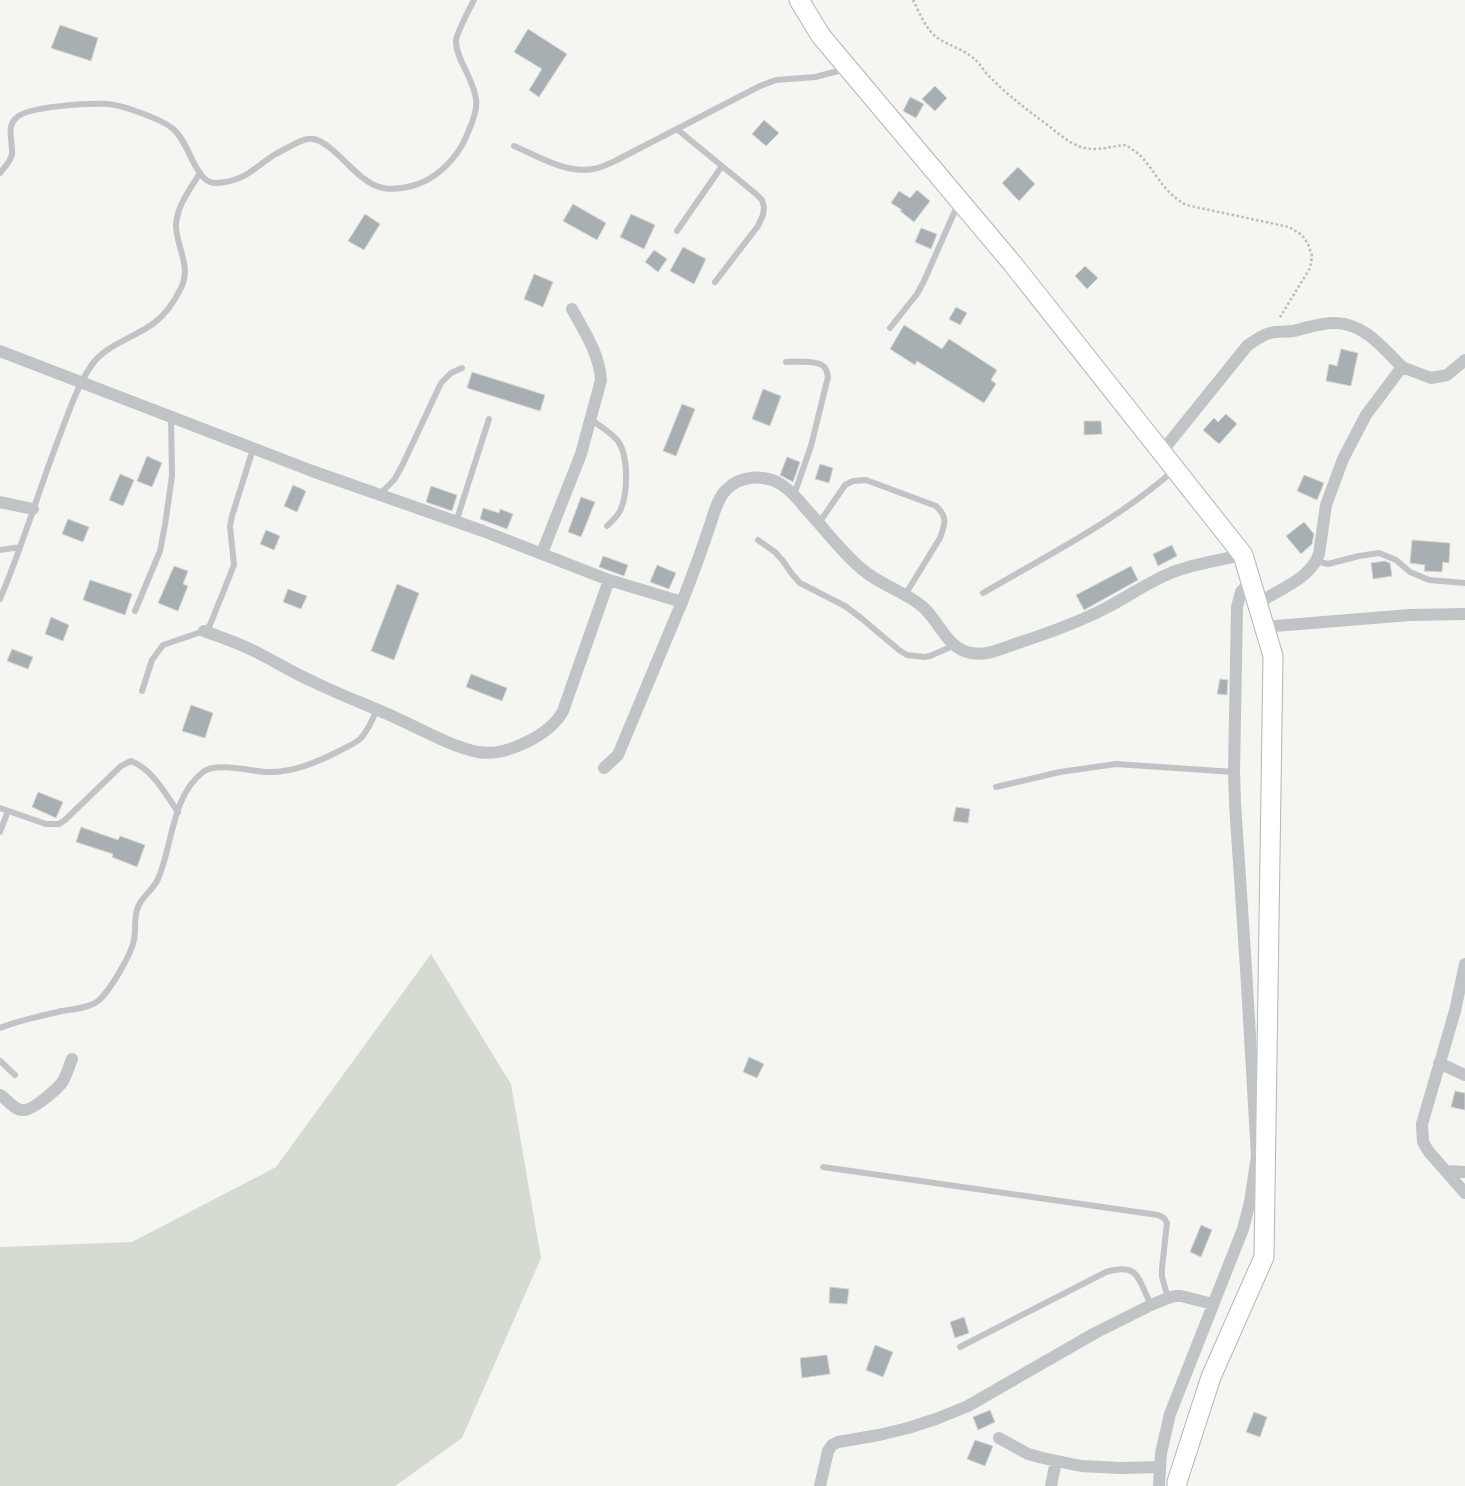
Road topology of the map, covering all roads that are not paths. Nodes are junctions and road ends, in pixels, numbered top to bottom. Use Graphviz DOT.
graph roads {
  1 [pos="474,0"];
  2 [pos="798,0"];
  3 [pos="848,68"];
  4 [pos="678,130"];
  5 [pos="514,146"];
  6 [pos="722,166"];
  7 [pos="0,172"];
  8 [pos="200,173"];
  9 [pos="959,200"];
  10 [pos="677,231"];
  11 [pos="715,282"];
  12 [pos="572,309"];
  13 [pos="890,328"];
  14 [pos="0,351"];
  15 [pos="1465,360"];
  16 [pos="786,362"];
  17 [pos="1402,367"];
  18 [pos="462,368"];
  19 [pos="81,381"];
  20 [pos="170,417"];
  21 [pos="489,419"];
  22 [pos="590,419"];
  23 [pos="253,448"];
  24 [pos="1162,451"];
  25 [pos="1175,468"];
  26 [pos="379,495"];
  27 [pos="794,495"];
  28 [pos="0,502"];
  29 [pos="33,509"];
  30 [pos="456,522"];
  31 [pos="819,523"];
  32 [pos="608,526"];
  33 [pos="758,540"];
  34 [pos="20,548"];
  35 [pos="0,550"];
  36 [pos="542,553"];
  37 [pos="1243,555"];
  38 [pos="1316,561"];
  39 [pos="609,580"];
  40 [pos="1250,580"];
  41 [pos="1465,583"];
  42 [pos="983,593"];
  43 [pos="904,595"];
  44 [pos="0,599"];
  45 [pos="682,602"];
  46 [pos="1257,604"];
  47 [pos="135,611"];
  48 [pos="1465,614"];
  49 [pos="1264,628"];
  50 [pos="204,631"];
  51 [pos="955,645"];
  52 [pos="142,691"];
  53 [pos="377,709"];
  54 [pos="604,768"];
  55 [pos="1234,772"];
  56 [pos="996,787"];
  57 [pos="0,808"];
  58 [pos="8,811"];
  59 [pos="178,812"];
  60 [pos="0,832"];
  61 [pos="1465,964"];
  62 [pos="0,1028"];
  63 [pos="72,1059"];
  64 [pos="0,1061"];
  65 [pos="1439,1063"];
  66 [pos="15,1075"];
  67 [pos="1465,1075"];
  68 [pos="0,1095"];
  69 [pos="824,1168"];
  70 [pos="1447,1171"];
  71 [pos="1465,1172"];
  72 [pos="1465,1192"];
  73 [pos="1168,1298"];
  74 [pos="1213,1304"];
  75 [pos="1151,1305"];
  76 [pos="960,1347"];
  77 [pos="999,1438"];
  78 [pos="1056,1461"];
  79 [pos="1160,1467"];
  80 [pos="820,1486"];
  81 [pos="1051,1486"];
  82 [pos="1159,1486"];
  83 [pos="1177,1486"];
  1 -- 8 [label="lane"];
  2 -- 3 [label="main road"];
  3 -- 4 [label="lane"];
  3 -- 9 [label="main road"];
  4 -- 5 [label="lane"];
  4 -- 6 [label="lane"];
  6 -- 10 [label="lane"];
  6 -- 11 [label="lane"];
  7 -- 8 [label="lane"];
  8 -- 19 [label="lane"];
  9 -- 13 [label="lane"];
  9 -- 24 [label="main road"];
  12 -- 22 [label="street"];
  14 -- 19 [label="street"];
  15 -- 17 [label="street"];
  16 -- 27 [label="lane"];
  17 -- 24 [label="street"];
  17 -- 38 [label="street"];
  18 -- 26 [label="lane"];
  19 -- 20 [label="street"];
  19 -- 29 [label="lane"];
  20 -- 23 [label="street"];
  20 -- 47 [label="lane"];
  21 -- 30 [label="lane"];
  22 -- 32 [label="lane"];
  22 -- 36 [label="street"];
  23 -- 26 [label="street"];
  23 -- 50 [label="lane"];
  24 -- 25 [label="main road"];
  25 -- 37 [label="main road"];
  25 -- 42 [label="lane"];
  26 -- 30 [label="street"];
  27 -- 31 [label="street"];
  27 -- 45 [label="street"];
  28 -- 29 [label="street"];
  29 -- 34 [label="lane"];
  30 -- 36 [label="street"];
  31 -- 43 [label="street"];
  31 -- 43 [label="lane"];
  33 -- 51 [label="lane"];
  34 -- 35 [label="lane"];
  34 -- 44 [label="lane"];
  36 -- 39 [label="street"];
  37 -- 40 [label="main road"];
  37 -- 51 [label="street"];
  38 -- 41 [label="lane"];
  38 -- 46 [label="street"];
  39 -- 45 [label="street"];
  39 -- 53 [label="street"];
  40 -- 46 [label="main road"];
  40 -- 55 [label="street"];
  43 -- 51 [label="street"];
  45 -- 54 [label="street"];
  46 -- 49 [label="main road"];
  48 -- 49 [label="street"];
  49 -- 83 [label="main road"];
  50 -- 52 [label="lane"];
  50 -- 53 [label="street"];
  53 -- 59 [label="lane"];
  55 -- 56 [label="lane"];
  55 -- 74 [label="street"];
  57 -- 58 [label="lane"];
  58 -- 59 [label="lane"];
  58 -- 60 [label="lane"];
  59 -- 62 [label="lane"];
  61 -- 65 [label="street"];
  63 -- 68 [label="street"];
  64 -- 66 [label="lane"];
  65 -- 67 [label="street"];
  65 -- 70 [label="street"];
  69 -- 73 [label="lane"];
  70 -- 71 [label="street"];
  70 -- 72 [label="street"];
  73 -- 74 [label="street"];
  73 -- 75 [label="street"];
  74 -- 79 [label="street"];
  75 -- 76 [label="lane"];
  75 -- 80 [label="street"];
  77 -- 78 [label="street"];
  78 -- 79 [label="street"];
  78 -- 81 [label="street"];
  79 -- 82 [label="street"];
}
